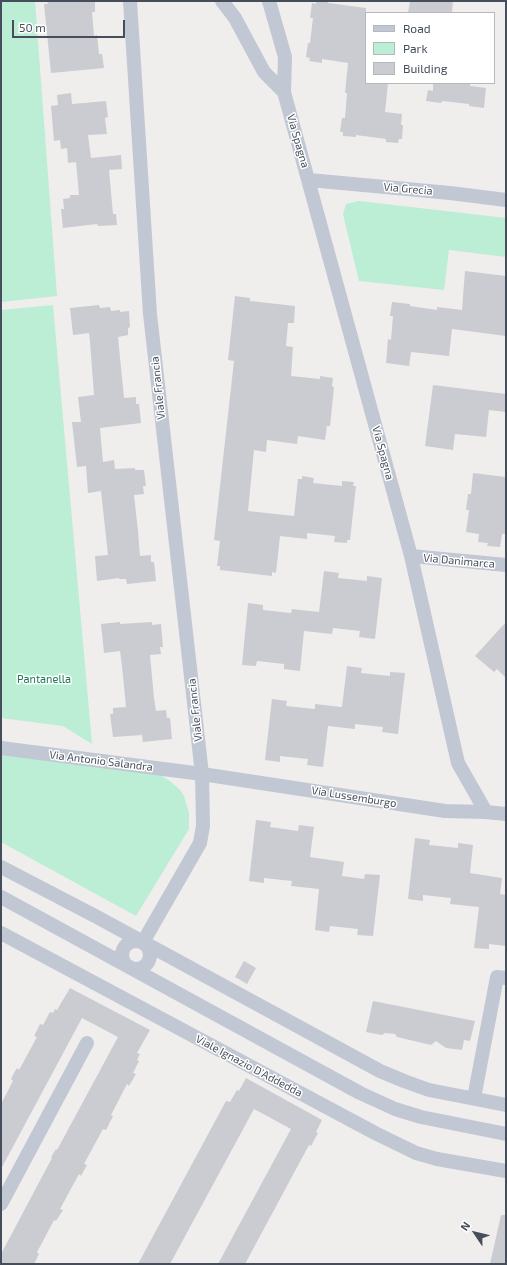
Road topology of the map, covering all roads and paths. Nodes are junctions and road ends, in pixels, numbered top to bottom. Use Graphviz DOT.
graph roads {
  1 [pos="130,1"];
  2 [pos="222,1"];
  3 [pos="269,1"];
  4 [pos="284,92"];
  5 [pos="309,180"];
  6 [pos="506,200"];
  7 [pos="411,556"];
  8 [pos="506,565"];
  9 [pos="1,748"];
  10 [pos="202,774"];
  11 [pos="486,812"];
  12 [pos="506,814"];
  13 [pos="1,867"];
  14 [pos="1,897"];
  15 [pos="1,933"];
  16 [pos="143,942"];
  17 [pos="130,968"];
  18 [pos="506,978"];
  19 [pos="87,1043"];
  20 [pos="474,1098"];
  21 [pos="506,1105"];
  22 [pos="506,1134"];
  23 [pos="506,1172"];
  24 [pos="1,1204"];
  1 -- 10 [label="street, Viale Francia"];
  2 -- 4 [label="street, Via Spagna"];
  3 -- 4 [label="street, Via Spagna"];
  4 -- 5 [label="street, Via Spagna"];
  5 -- 6 [label="street, Via Grecia"];
  5 -- 7 [label="street, Via Spagna"];
  7 -- 8 [label="street, Via Danimarca"];
  7 -- 11 [label="street, Via Spagna"];
  9 -- 10 [label="street, Via Antonio Salandra"];
  10 -- 11 [label="street, Via Lussemburgo"];
  10 -- 16 [label="street, Viale Francia"];
  11 -- 12 [label="street, Via Lussemburgo"];
  13 -- 16 [label="street"];
  14 -- 17 [label="street"];
  15 -- 23 [label="street, Viale Ignazio D'Addedda"];
  16 -- 17 [label="street"];
  16 -- 17 [label="street"];
  16 -- 20 [label="street"];
  17 -- 22 [label="street"];
  18 -- 20 [label="street"];
  19 -- 24 [label="street"];
  20 -- 21 [label="street"];
}
